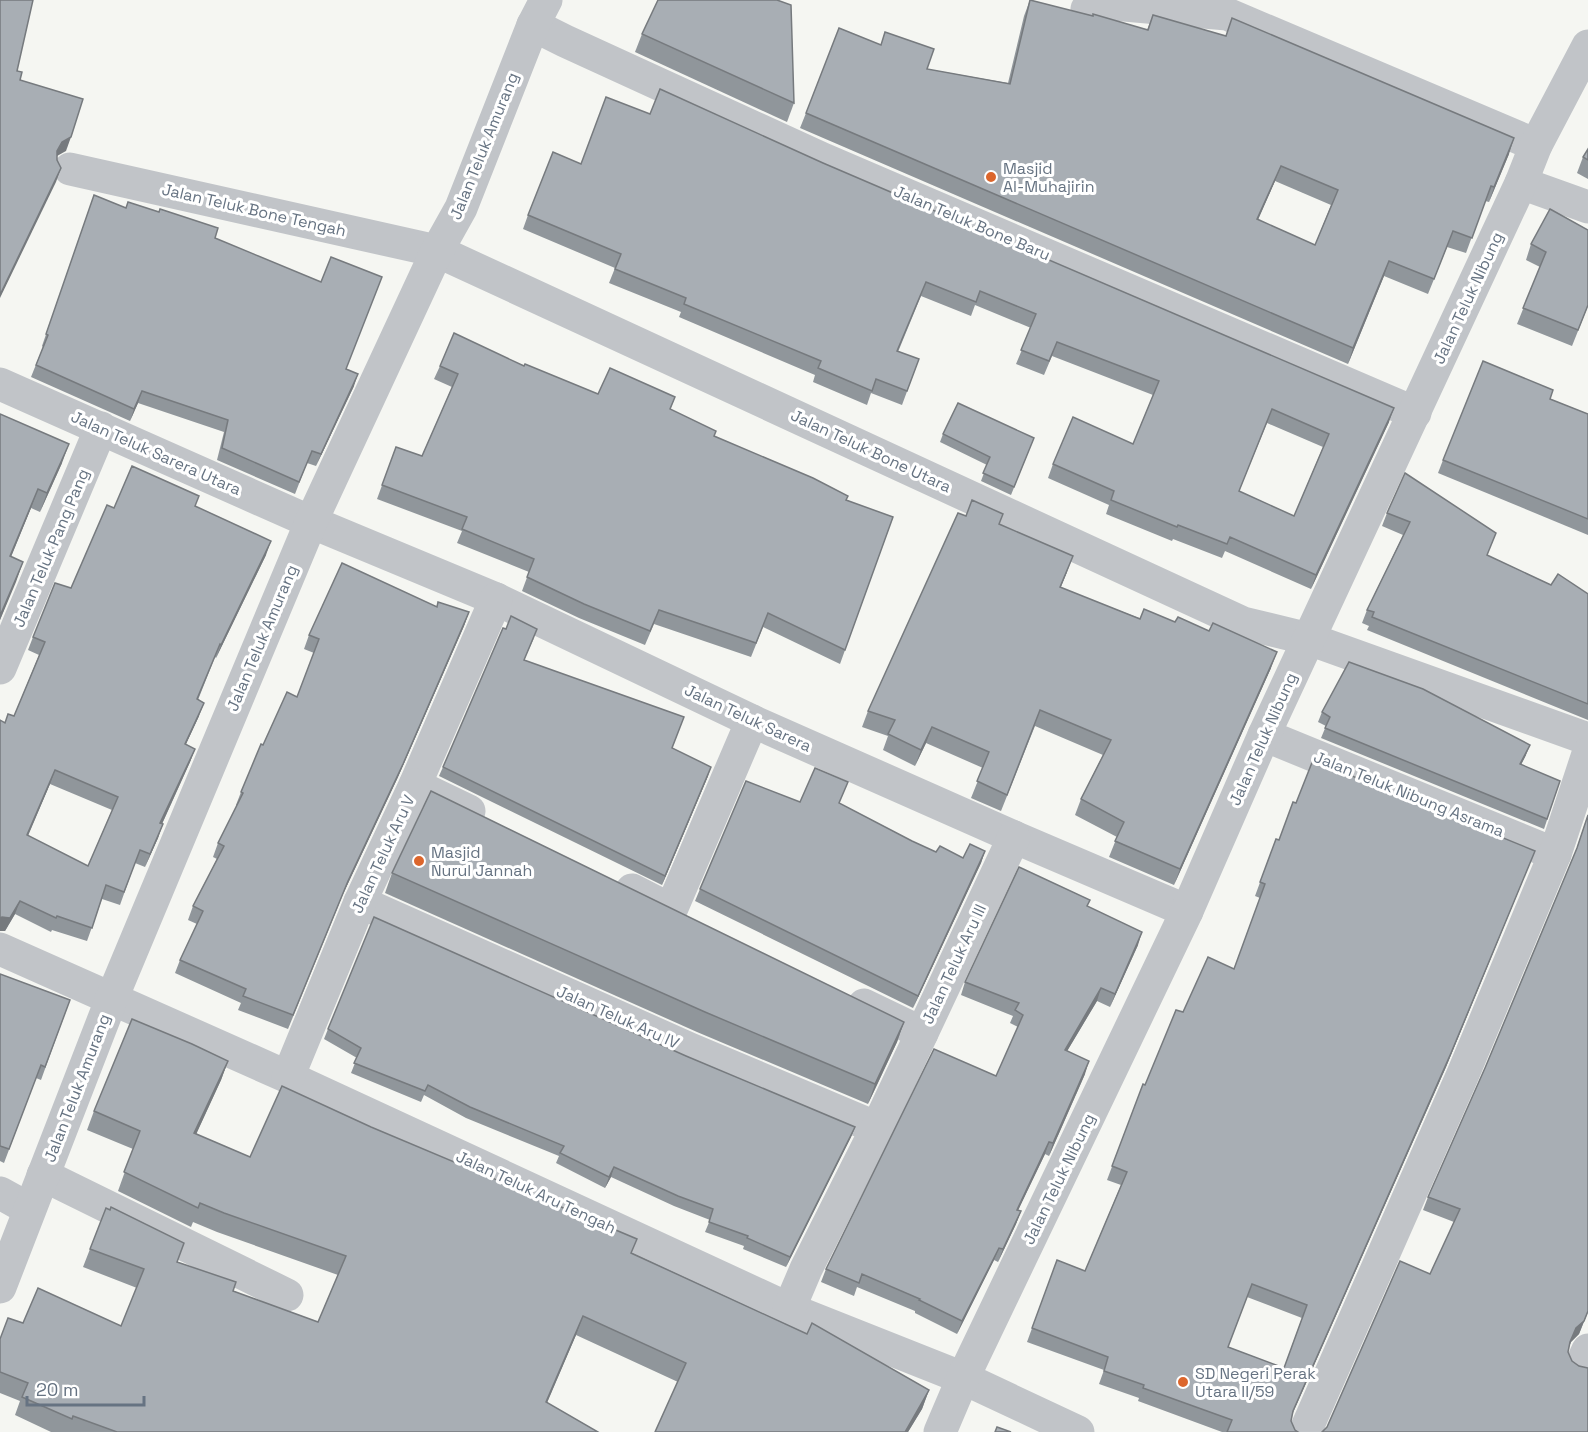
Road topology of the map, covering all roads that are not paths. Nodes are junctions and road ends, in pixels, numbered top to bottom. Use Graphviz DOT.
graph roads {
  1 [pos="1087,9"];
  2 [pos="540,12"];
  3 [pos="1588,46"];
  4 [pos="1536,145"];
  5 [pos="70,169"];
  6 [pos="1521,183"];
  7 [pos="1588,207"];
  8 [pos="437,251"];
  9 [pos="0,384"];
  10 [pos="1415,413"];
  11 [pos="101,428"];
  12 [pos="311,522"];
  13 [pos="496,599"];
  14 [pos="1309,639"];
  15 [pos="0,668"];
  16 [pos="752,721"];
  17 [pos="1264,735"];
  18 [pos="1588,739"];
  19 [pos="1588,754"];
  20 [pos="415,785"];
  21 [pos="501,826"];
  22 [pos="1014,837"];
  23 [pos="1555,854"];
  24 [pos="607,879"];
  25 [pos="360,902"];
  26 [pos="671,910"];
  27 [pos="1187,911"];
  28 [pos="702,925"];
  29 [pos="0,949"];
  30 [pos="838,992"];
  31 [pos="112,998"];
  32 [pos="922,1033"];
  33 [pos="288,1077"];
  34 [pos="877,1128"];
  35 [pos="43,1175"];
  36 [pos="0,1193"];
  37 [pos="29,1209"];
  38 [pos="0,1287"];
  39 [pos="286,1295"];
  40 [pos="789,1309"];
  41 [pos="963,1378"];
  42 [pos="940,1432"];
  43 [pos="1077,1432"];
  44 [pos="1305,1432"];
  1 -- 4 [label="street"];
  2 -- 8 [label="street, Jalan Teluk Amurang"];
  2 -- 10 [label="street, Jalan Teluk Bone Baru"];
  3 -- 4 [label="street, Jalan Teluk Nibung"];
  4 -- 6 [label="street, Jalan Teluk Nibung"];
  5 -- 8 [label="street, Jalan Teluk Bone Tengah"];
  6 -- 7 [label="street"];
  6 -- 10 [label="street, Jalan Teluk Nibung"];
  8 -- 12 [label="street, Jalan Teluk Amurang"];
  8 -- 14 [label="street, Jalan Teluk Bone Utara"];
  9 -- 11 [label="street, Jalan Teluk Sarera Utara"];
  10 -- 14 [label="street, Jalan Teluk Nibung"];
  11 -- 12 [label="street, Jalan Teluk Sarera Utara"];
  11 -- 15 [label="street, Jalan Teluk Pang Pang"];
  12 -- 13 [label="street, Jalan Teluk Sarera"];
  12 -- 31 [label="street, Jalan Teluk Amurang"];
  13 -- 16 [label="street, Jalan Teluk Sarera"];
  13 -- 20 [label="street"];
  14 -- 17 [label="street, Jalan Teluk Nibung"];
  14 -- 18 [label="street, Jalan Teluk Bone Utara"];
  16 -- 22 [label="street, Jalan Teluk Sarera"];
  16 -- 26 [label="street"];
  17 -- 23 [label="street, Jalan Teluk Nibung Asrama"];
  17 -- 27 [label="street, Jalan Teluk Nibung"];
  19 -- 23 [label="street"];
  20 -- 21 [label="street, Jalan Teluk Aru V"];
  20 -- 25 [label="street, Jalan Teluk Aru V"];
  22 -- 27 [label="street, Jalan Teluk Sarera"];
  22 -- 32 [label="street, Jalan Teluk Aru III"];
  23 -- 44 [label="street"];
  24 -- 26 [label="street"];
  25 -- 33 [label="street, Jalan Teluk Aru V"];
  25 -- 34 [label="street, Jalan Teluk Aru IV"];
  26 -- 28 [label="street"];
  27 -- 41 [label="street, Jalan Teluk Nibung"];
  29 -- 31 [label="street, Jalan Teluk Aru Tengah"];
  30 -- 32 [label="street, Jalan Teluk Aru III"];
  31 -- 33 [label="street, Jalan Teluk Aru Tengah"];
  31 -- 35 [label="street, Jalan Teluk Amurang"];
  32 -- 34 [label="street"];
  33 -- 40 [label="street, Jalan Teluk Aru Tengah"];
  34 -- 40 [label="street"];
  35 -- 37 [label="street, Jalan Teluk Amurang"];
  35 -- 39 [label="street"];
  36 -- 37 [label="street"];
  37 -- 38 [label="street, Jalan Teluk Amurang"];
  40 -- 41 [label="street, Jalan Teluk Aru Tengah"];
  41 -- 42 [label="street, Jalan Teluk Nibung"];
  41 -- 43 [label="street, Jalan Teluk Aru Tengah"];
}
